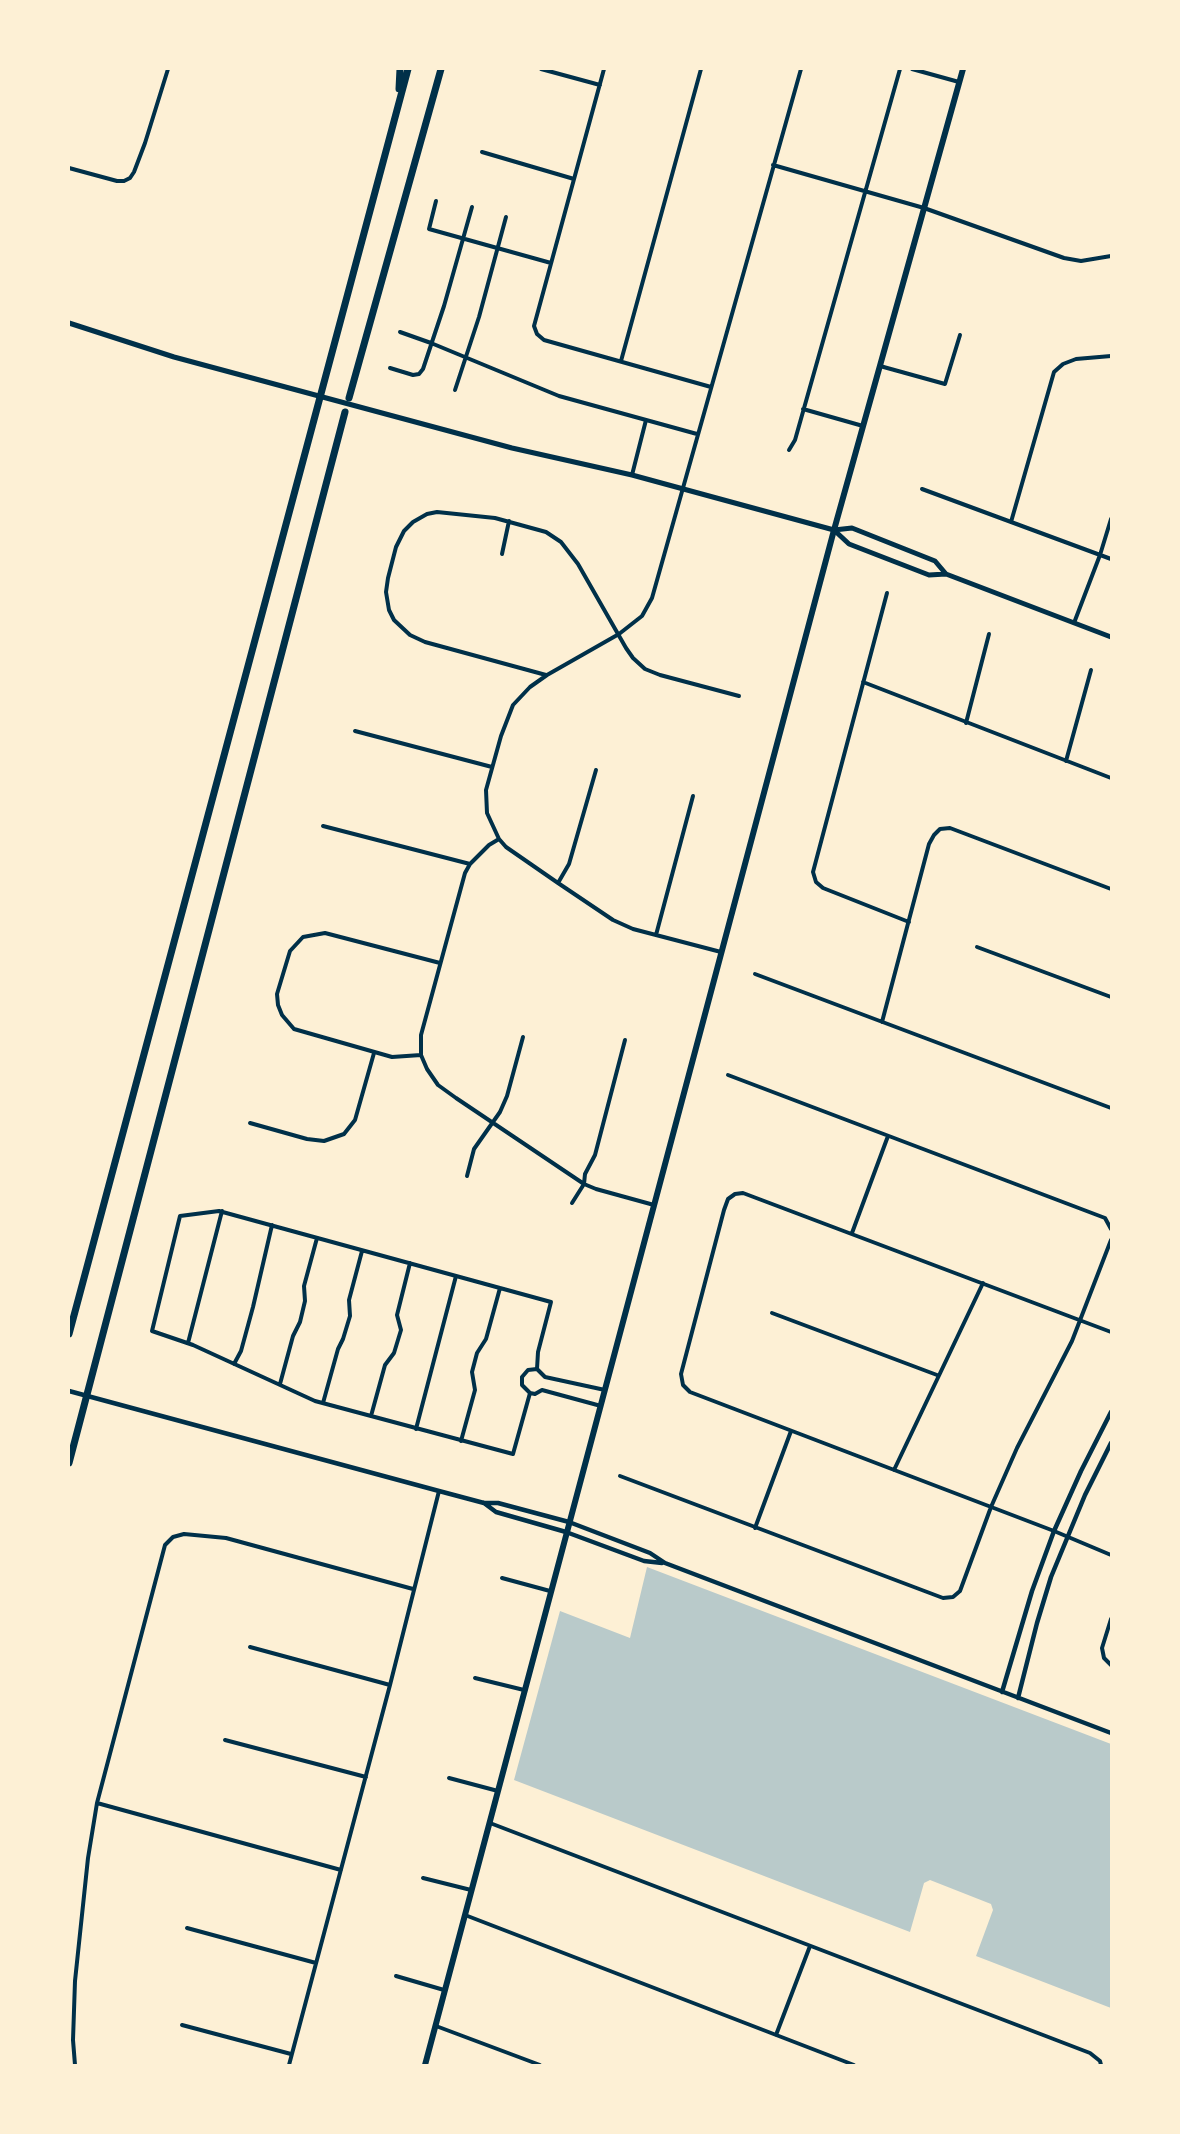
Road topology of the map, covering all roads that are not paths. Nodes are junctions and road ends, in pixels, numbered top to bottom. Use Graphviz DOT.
graph roads {
  1 [pos="168,69"];
  2 [pos="400,69"];
  3 [pos="408,69"];
  4 [pos="441,69"];
  5 [pos="541,69"];
  6 [pos="604,69"];
  7 [pos="701,69"];
  8 [pos="801,69"];
  9 [pos="900,69"];
  10 [pos="912,69"];
  11 [pos="963,69"];
  12 [pos="959,82"];
  13 [pos="600,86"];
  14 [pos="399,100"];
  15 [pos="482,152"];
  16 [pos="773,165"];
  17 [pos="69,168"];
  18 [pos="574,179"];
  19 [pos="865,191"];
  20 [pos="436,201"];
  21 [pos="472,207"];
  22 [pos="924,208"];
  23 [pos="506,217"];
  24 [pos="463,239"];
  25 [pos="498,249"];
  26 [pos="1111,256"];
  27 [pos="551,263"];
  28 [pos="69,323"];
  29 [pos="400,332"];
  30 [pos="960,335"];
  31 [pos="431,343"];
  32 [pos="1111,356"];
  33 [pos="466,358"];
  34 [pos="621,361"];
  35 [pos="880,366"];
  36 [pos="390,368"];
  37 [pos="711,387"];
  38 [pos="455,390"];
  39 [pos="349,398"];
  40 [pos="803,409"];
  41 [pos="345,412"];
  42 [pos="646,420"];
  43 [pos="864,426"];
  44 [pos="697,434"];
  45 [pos="789,450"];
  46 [pos="632,475"];
  47 [pos="681,488"];
  48 [pos="922,489"];
  49 [pos="1111,519"];
  50 [pos="509,521"];
  51 [pos="1011,522"];
  52 [pos="834,530"];
  53 [pos="502,554"];
  54 [pos="1100,555"];
  55 [pos="1111,560"];
  56 [pos="946,574"];
  57 [pos="887,593"];
  58 [pos="1074,623"];
  59 [pos="619,634"];
  60 [pos="989,634"];
  61 [pos="1111,637"];
  62 [pos="1090,670"];
  63 [pos="547,675"];
  64 [pos="863,682"];
  65 [pos="739,696"];
  66 [pos="966,723"];
  67 [pos="355,730"];
  68 [pos="1066,760"];
  69 [pos="492,767"];
  70 [pos="596,770"];
  71 [pos="1111,778"];
  72 [pos="693,796"];
  73 [pos="323,826"];
  74 [pos="499,839"];
  75 [pos="470,864"];
  76 [pos="558,883"];
  77 [pos="1111,889"];
  78 [pos="909,921"];
  79 [pos="656,935"];
  80 [pos="977,947"];
  81 [pos="722,952"];
  82 [pos="440,963"];
  83 [pos="755,974"];
  84 [pos="1111,997"];
  85 [pos="882,1022"];
  86 [pos="523,1038"];
  87 [pos="625,1040"];
  88 [pos="374,1053"];
  89 [pos="421,1055"];
  90 [pos="728,1075"];
  91 [pos="1111,1108"];
  92 [pos="250,1123"];
  93 [pos="492,1123"];
  94 [pos="888,1136"];
  95 [pos="467,1176"];
  96 [pos="584,1184"];
  97 [pos="572,1203"];
  98 [pos="654,1205"];
  99 [pos="222,1211"];
  100 [pos="272,1225"];
  101 [pos="1111,1227"];
  102 [pos="852,1233"];
  103 [pos="317,1238"];
  104 [pos="1111,1240"];
  105 [pos="362,1250"];
  106 [pos="410,1263"];
  107 [pos="456,1276"];
  108 [pos="983,1283"];
  109 [pos="501,1288"];
  110 [pos="772,1313"];
  111 [pos="1081,1320"];
  112 [pos="1111,1332"];
  113 [pos="69,1334"];
  114 [pos="188,1343"];
  115 [pos="234,1364"];
  116 [pos="537,1370"];
  117 [pos="937,1375"];
  118 [pos="280,1384"];
  119 [pos="605,1390"];
  120 [pos="69,1391"];
  121 [pos="530,1393"];
  122 [pos="323,1403"];
  123 [pos="601,1406"];
  124 [pos="1111,1412"];
  125 [pos="371,1416"];
  126 [pos="417,1429"];
  127 [pos="791,1431"];
  128 [pos="461,1441"];
  129 [pos="1111,1443"];
  130 [pos="69,1463"];
  131 [pos="894,1470"];
  132 [pos="620,1476"];
  133 [pos="439,1491"];
  134 [pos="484,1503"];
  135 [pos="991,1507"];
  136 [pos="568,1522"];
  137 [pos="755,1528"];
  138 [pos="1054,1531"];
  139 [pos="566,1532"];
  140 [pos="1067,1536"];
  141 [pos="1111,1555"];
  142 [pos="665,1563"];
  143 [pos="502,1578"];
  144 [pos="413,1589"];
  145 [pos="550,1591"];
  146 [pos="1111,1619"];
  147 [pos="250,1647"];
  148 [pos="1111,1665"];
  149 [pos="475,1678"];
  150 [pos="390,1685"];
  151 [pos="525,1690"];
  152 [pos="1002,1692"];
  153 [pos="1018,1698"];
  154 [pos="1111,1733"];
  155 [pos="225,1740"];
  156 [pos="366,1777"];
  157 [pos="449,1778"];
  158 [pos="498,1791"];
  159 [pos="97,1803"];
  160 [pos="489,1822"];
  161 [pos="341,1870"];
  162 [pos="423,1878"];
  163 [pos="471,1890"];
  164 [pos="464,1915"];
  165 [pos="187,1928"];
  166 [pos="810,1946"];
  167 [pos="316,1963"];
  168 [pos="396,1976"];
  169 [pos="445,1990"];
  170 [pos="182,2025"];
  171 [pos="436,2025"];
  172 [pos="776,2035"];
  173 [pos="291,2054"];
  174 [pos="1101,2063"];
  175 [pos="75,2065"];
  176 [pos="289,2065"];
  177 [pos="425,2065"];
  178 [pos="540,2065"];
  179 [pos="854,2065"];
  1 -- 17 [label="street"];
  2 -- 14 [label="highway"];
  3 -- 14 [label="highway"];
  4 -- 39 [label="highway"];
  5 -- 13 [label="street"];
  6 -- 13 [label="street"];
  7 -- 34 [label="street"];
  8 -- 16 [label="street"];
  9 -- 19 [label="street"];
  10 -- 12 [label="street"];
  11 -- 12 [label="main road"];
  12 -- 22 [label="main road"];
  13 -- 18 [label="street"];
  14 -- 113 [label="highway"];
  15 -- 18 [label="street"];
  16 -- 19 [label="street"];
  16 -- 37 [label="street"];
  18 -- 27 [label="street"];
  19 -- 22 [label="street"];
  19 -- 40 [label="street"];
  20 -- 24 [label="street"];
  21 -- 24 [label="street"];
  22 -- 26 [label="street"];
  22 -- 35 [label="main road"];
  23 -- 25 [label="street"];
  24 -- 25 [label="street"];
  24 -- 31 [label="street"];
  25 -- 27 [label="street"];
  25 -- 33 [label="street"];
  27 -- 34 [label="street"];
  28 -- 46 [label="main road"];
  29 -- 31 [label="street"];
  30 -- 35 [label="street"];
  31 -- 33 [label="street"];
  31 -- 36 [label="street"];
  32 -- 51 [label="street"];
  33 -- 38 [label="street"];
  33 -- 42 [label="street"];
  34 -- 37 [label="street"];
  35 -- 43 [label="main road"];
  37 -- 44 [label="street"];
  40 -- 43 [label="street"];
  40 -- 45 [label="street"];
  41 -- 130 [label="highway"];
  42 -- 44 [label="street"];
  42 -- 46 [label="street"];
  43 -- 52 [label="main road"];
  44 -- 47 [label="street"];
  46 -- 47 [label="main road"];
  47 -- 52 [label="main road"];
  47 -- 59 [label="street"];
  48 -- 51 [label="street"];
  49 -- 54 [label="street"];
  50 -- 53 [label="street"];
  50 -- 59 [label="street"];
  50 -- 63 [label="street"];
  51 -- 54 [label="street"];
  52 -- 56 [label="main road"];
  52 -- 56 [label="main road"];
  52 -- 81 [label="main road"];
  54 -- 55 [label="street"];
  54 -- 58 [label="street"];
  56 -- 58 [label="main road"];
  57 -- 64 [label="street"];
  58 -- 61 [label="main road"];
  59 -- 63 [label="street"];
  59 -- 65 [label="street"];
  60 -- 66 [label="street"];
  62 -- 68 [label="street"];
  63 -- 69 [label="street"];
  64 -- 66 [label="street"];
  64 -- 78 [label="street"];
  66 -- 68 [label="street"];
  67 -- 69 [label="street"];
  68 -- 71 [label="street"];
  69 -- 74 [label="street"];
  70 -- 76 [label="street"];
  72 -- 79 [label="street"];
  73 -- 75 [label="street"];
  74 -- 75 [label="street"];
  74 -- 76 [label="street"];
  75 -- 82 [label="street"];
  76 -- 79 [label="street"];
  77 -- 78 [label="street"];
  78 -- 85 [label="street"];
  79 -- 81 [label="street"];
  80 -- 84 [label="street"];
  81 -- 98 [label="main road"];
  82 -- 88 [label="street"];
  82 -- 89 [label="street"];
  83 -- 85 [label="street"];
  85 -- 91 [label="street"];
  86 -- 93 [label="street"];
  87 -- 96 [label="street"];
  88 -- 89 [label="street"];
  88 -- 92 [label="street"];
  89 -- 93 [label="street"];
  90 -- 94 [label="street"];
  93 -- 95 [label="street"];
  93 -- 96 [label="street"];
  94 -- 101 [label="street"];
  94 -- 102 [label="street"];
  96 -- 97 [label="street"];
  96 -- 98 [label="street"];
  98 -- 119 [label="main road"];
  99 -- 100 [label="street"];
  99 -- 114 [label="street"];
  99 -- 114 [label="street"];
  100 -- 103 [label="street"];
  100 -- 115 [label="street"];
  102 -- 108 [label="street"];
  102 -- 127 [label="street"];
  103 -- 105 [label="street"];
  103 -- 118 [label="street"];
  104 -- 111 [label="street"];
  105 -- 106 [label="street"];
  105 -- 122 [label="street"];
  106 -- 107 [label="street"];
  106 -- 125 [label="street"];
  107 -- 109 [label="street"];
  107 -- 126 [label="street"];
  108 -- 111 [label="street"];
  108 -- 117 [label="street"];
  109 -- 116 [label="street"];
  109 -- 128 [label="street"];
  110 -- 117 [label="street"];
  111 -- 112 [label="street"];
  111 -- 135 [label="street"];
  114 -- 115 [label="street"];
  115 -- 118 [label="street"];
  116 -- 119 [label="street"];
  116 -- 121 [label="street"];
  117 -- 131 [label="street"];
  118 -- 122 [label="street"];
  119 -- 123 [label="main road"];
  120 -- 133 [label="street"];
  121 -- 123 [label="street"];
  121 -- 128 [label="street"];
  122 -- 125 [label="street"];
  123 -- 136 [label="main road"];
  124 -- 138 [label="street"];
  125 -- 126 [label="street"];
  126 -- 128 [label="street"];
  127 -- 131 [label="street"];
  127 -- 137 [label="street"];
  129 -- 140 [label="street"];
  131 -- 135 [label="street"];
  132 -- 137 [label="street"];
  133 -- 134 [label="street"];
  133 -- 144 [label="street"];
  134 -- 136 [label="street"];
  134 -- 139 [label="street"];
  135 -- 137 [label="street"];
  135 -- 138 [label="street"];
  136 -- 139 [label="main road"];
  136 -- 142 [label="street"];
  138 -- 140 [label="street"];
  138 -- 152 [label="street"];
  139 -- 142 [label="street"];
  139 -- 145 [label="main road"];
  140 -- 141 [label="street"];
  140 -- 153 [label="street"];
  142 -- 152 [label="street"];
  143 -- 145 [label="street"];
  144 -- 150 [label="street"];
  144 -- 159 [label="street"];
  145 -- 151 [label="main road"];
  146 -- 148 [label="street"];
  147 -- 150 [label="street"];
  149 -- 151 [label="street"];
  150 -- 156 [label="street"];
  151 -- 158 [label="main road"];
  152 -- 153 [label="street"];
  153 -- 154 [label="street"];
  155 -- 156 [label="street"];
  156 -- 161 [label="street"];
  157 -- 158 [label="street"];
  158 -- 160 [label="main road"];
  159 -- 161 [label="street"];
  159 -- 175 [label="street"];
  160 -- 163 [label="main road"];
  160 -- 166 [label="street"];
  161 -- 167 [label="street"];
  162 -- 163 [label="street"];
  163 -- 164 [label="main road"];
  164 -- 169 [label="main road"];
  164 -- 172 [label="street"];
  165 -- 167 [label="street"];
  166 -- 172 [label="street"];
  166 -- 174 [label="street"];
  167 -- 173 [label="street"];
  168 -- 169 [label="street"];
  169 -- 171 [label="main road"];
  170 -- 173 [label="street"];
  171 -- 177 [label="main road"];
  171 -- 178 [label="street"];
  172 -- 179 [label="street"];
  173 -- 176 [label="street"];
}
